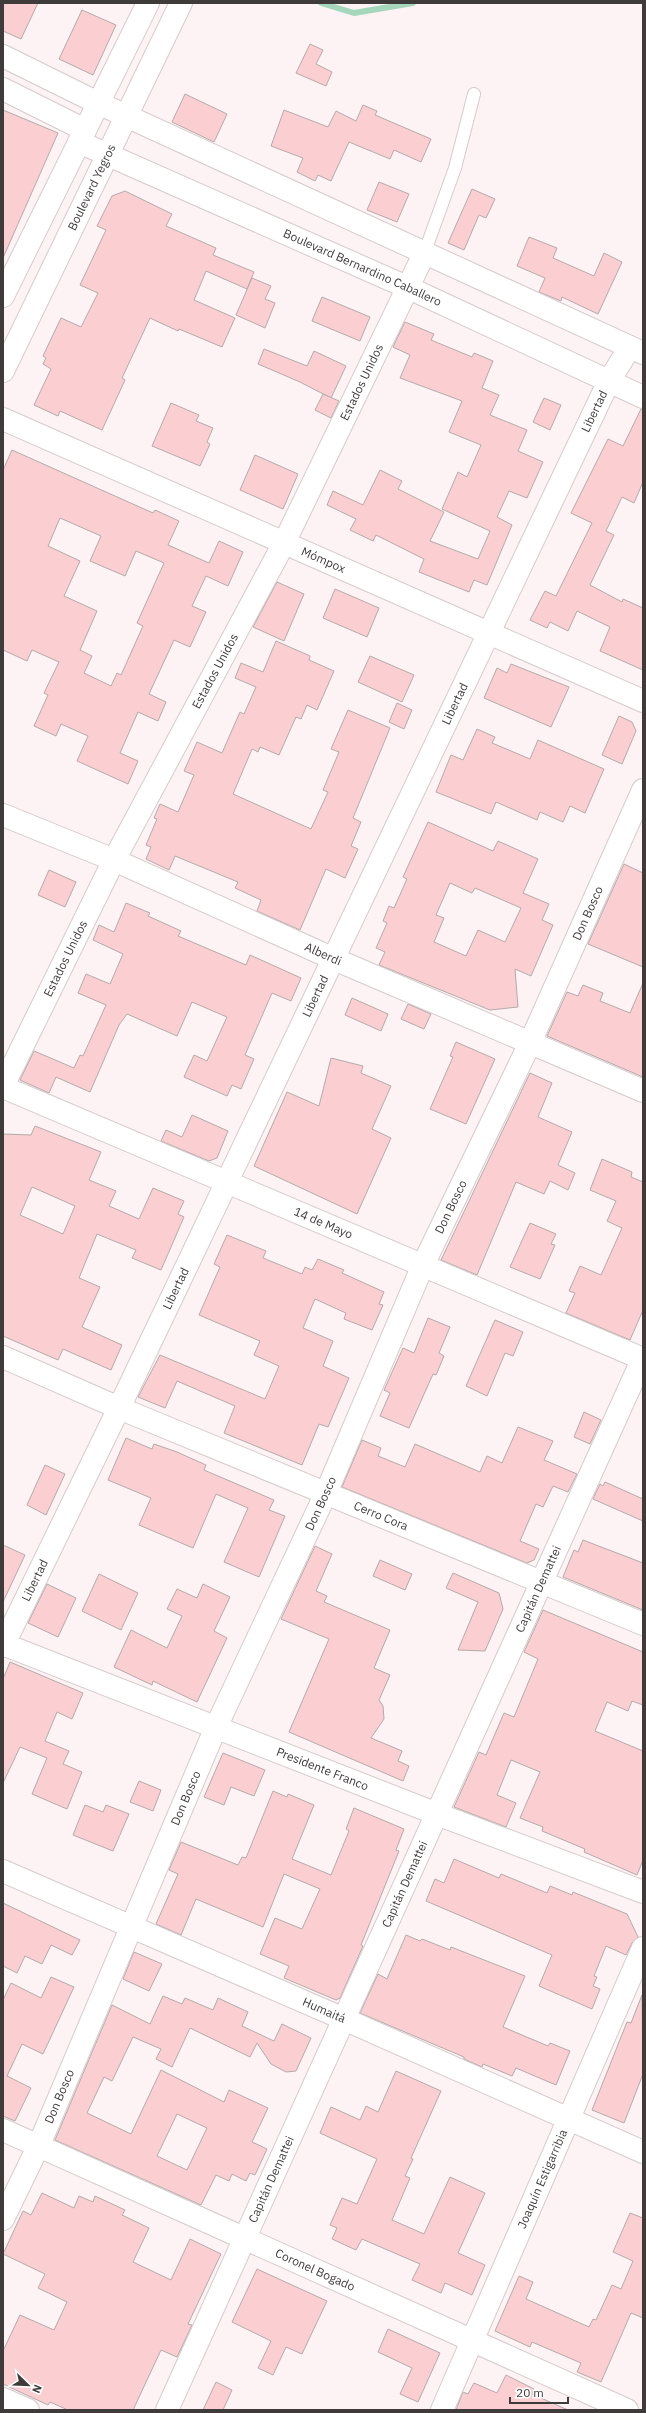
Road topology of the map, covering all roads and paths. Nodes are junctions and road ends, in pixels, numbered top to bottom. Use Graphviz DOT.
graph roads {
  1 [pos="148,3"];
  2 [pos="181,3"];
  3 [pos="3,56"];
  4 [pos="3,90"];
  5 [pos="474,94"];
  6 [pos="98,103"];
  7 [pos="125,117"];
  8 [pos="82,136"];
  9 [pos="108,154"];
  10 [pos="424,254"];
  11 [pos="409,288"];
  12 [pos="3,296"];
  13 [pos="637,350"];
  14 [pos="3,371"];
  15 [pos="609,381"];
  16 [pos="643,397"];
  17 [pos="3,419"];
  18 [pos="284,543"];
  19 [pos="489,632"];
  20 [pos="643,700"];
  21 [pos="643,790"];
  22 [pos="3,815"];
  23 [pos="114,860"];
  24 [pos="334,958"];
  25 [pos="530,1043"];
  26 [pos="3,1087"];
  27 [pos="643,1091"];
  28 [pos="225,1182"];
  29 [pos="423,1266"];
  30 [pos="3,1357"];
  31 [pos="643,1359"];
  32 [pos="119,1408"];
  33 [pos="326,1492"];
  34 [pos="542,1581"];
  35 [pos="643,1624"];
  36 [pos="3,1644"];
  37 [pos="216,1727"];
  38 [pos="437,1814"];
  39 [pos="3,1871"];
  40 [pos="643,1892"];
  41 [pos="132,1927"];
  42 [pos="643,1948"];
  43 [pos="344,2019"];
  44 [pos="569,2119"];
  45 [pos="3,2130"];
  46 [pos="39,2145"];
  47 [pos="643,2152"];
  48 [pos="3,2219"];
  49 [pos="245,2238"];
  50 [pos="472,2340"];
  51 [pos="3,2399"];
  52 [pos="28,2410"];
  53 [pos="168,2410"];
  54 [pos="442,2410"];
  55 [pos="627,2410"];
  1 -- 6 [label="street"];
  2 -- 7 [label="street, Boulevard Yegros"];
  3 -- 6 [label="street"];
  4 -- 8 [label="street, Boulevard Bernardino Caballero"];
  5 -- 10 [label="lane"];
  6 -- 7 [label="street"];
  6 -- 8 [label="street"];
  7 -- 9 [label="street, Boulevard Yegros"];
  7 -- 10 [label="street"];
  8 -- 9 [label="street, Boulevard Bernardino Caballero"];
  8 -- 12 [label="street"];
  9 -- 11 [label="street, Boulevard Bernardino Caballero"];
  9 -- 14 [label="street, Boulevard Yegros"];
  10 -- 11 [label="street, Estados Unidos"];
  10 -- 13 [label="street"];
  11 -- 15 [label="street, Boulevard Bernardino Caballero"];
  11 -- 18 [label="street, Estados Unidos"];
  13 -- 15 [label="street, Libertad"];
  15 -- 16 [label="street, Boulevard Bernardino Caballero"];
  15 -- 19 [label="street, Libertad"];
  17 -- 18 [label="street, Mómpox"];
  18 -- 19 [label="street, Mómpox"];
  18 -- 23 [label="street, Estados Unidos"];
  19 -- 20 [label="street, Mómpox"];
  19 -- 24 [label="street, Libertad"];
  21 -- 25 [label="street, Don Bosco"];
  22 -- 23 [label="street, Alberdi"];
  23 -- 24 [label="street, Alberdi"];
  23 -- 26 [label="street, Estados Unidos"];
  24 -- 25 [label="street, Alberdi"];
  24 -- 28 [label="street, Libertad"];
  25 -- 27 [label="street, Alberdi"];
  25 -- 29 [label="street, Don Bosco"];
  26 -- 28 [label="street, 14 de Mayo"];
  28 -- 29 [label="street, 14 de Mayo"];
  28 -- 32 [label="street, Libertad"];
  29 -- 31 [label="street, 14 de Mayo"];
  29 -- 33 [label="street, Don Bosco"];
  30 -- 32 [label="street, Cerro Cora"];
  31 -- 34 [label="street, Capitán Demattei"];
  32 -- 33 [label="street, Cerro Cora"];
  32 -- 36 [label="street, Libertad"];
  33 -- 34 [label="street, Cerro Cora"];
  33 -- 37 [label="street, Don Bosco"];
  34 -- 35 [label="street, Cerro Cora"];
  34 -- 38 [label="street, Capitán Demattei"];
  36 -- 37 [label="street, Presidente Franco"];
  37 -- 38 [label="street, Presidente Franco"];
  37 -- 41 [label="street, Don Bosco"];
  38 -- 40 [label="street, Presidente Franco"];
  38 -- 43 [label="street, Capitán Demattei"];
  39 -- 41 [label="street, Humaitá"];
  41 -- 43 [label="street, Humaitá"];
  41 -- 46 [label="street, Don Bosco"];
  42 -- 44 [label="street, Joaquín Estigarribia"];
  43 -- 44 [label="street, Humaitá"];
  43 -- 49 [label="street, Capitán Demattei"];
  44 -- 47 [label="street, Humaitá"];
  44 -- 50 [label="street, Joaquín Estigarribia"];
  45 -- 46 [label="street, Coronel Bogado"];
  46 -- 48 [label="street, Don Bosco"];
  46 -- 49 [label="street, Coronel Bogado"];
  49 -- 50 [label="street, Coronel Bogado"];
  49 -- 53 [label="street, Capitán Demattei"];
  50 -- 54 [label="street, Joaquín Estigarribia"];
  50 -- 55 [label="street, Coronel Bogado"];
  51 -- 52 [label="street"];
}
